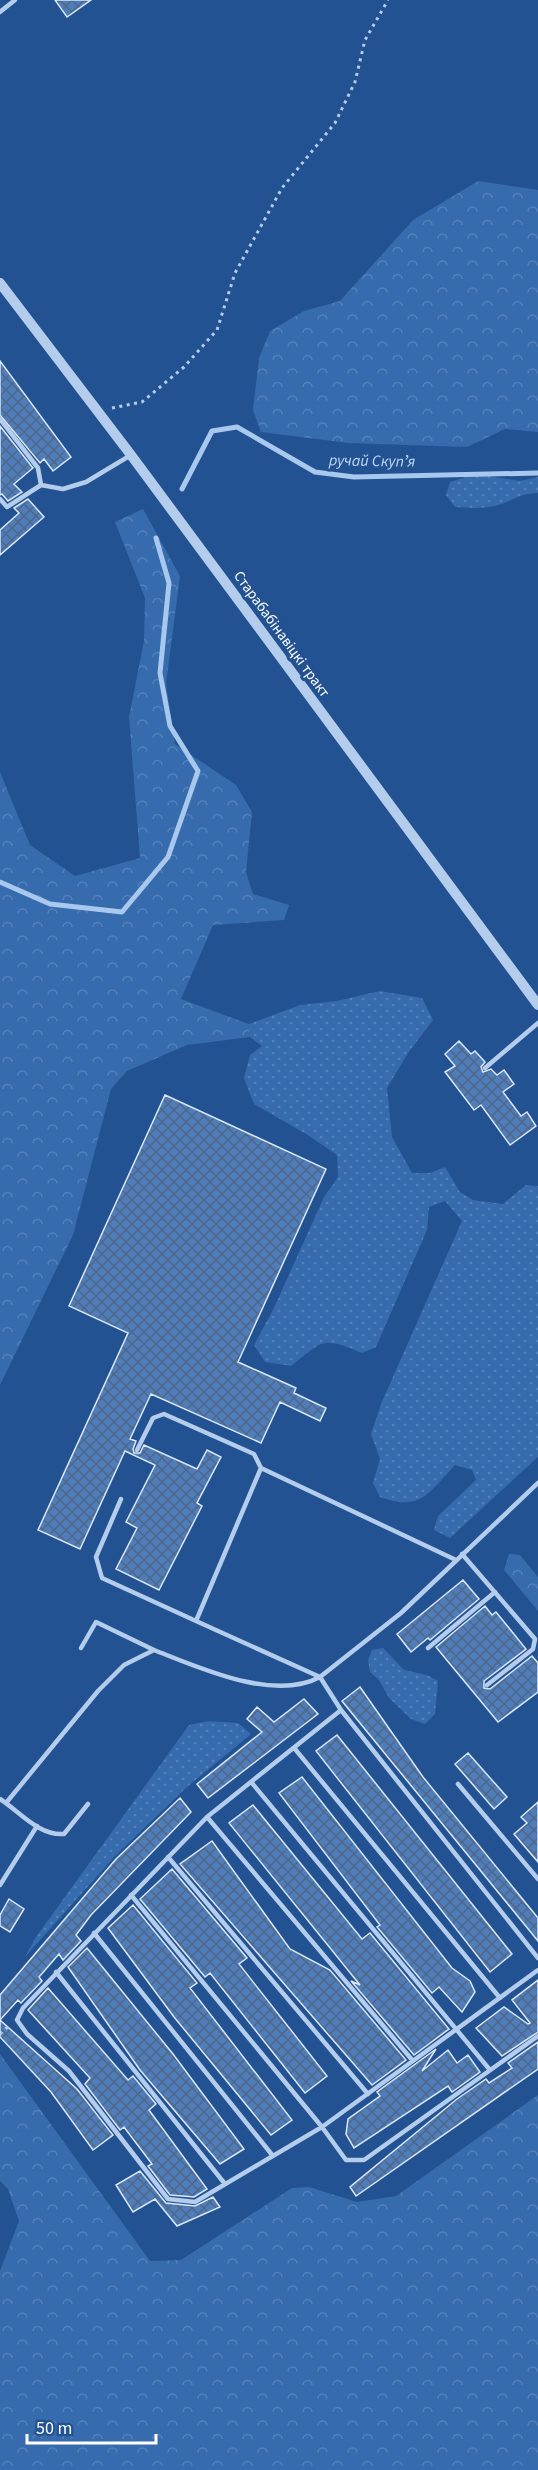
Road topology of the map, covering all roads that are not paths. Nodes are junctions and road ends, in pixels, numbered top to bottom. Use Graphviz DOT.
graph roads {
  1 [pos="15,0"];
  2 [pos="0,12"];
  3 [pos="0,283"];
  4 [pos="0,419"];
  5 [pos="131,455"];
  6 [pos="41,485"];
  7 [pos="0,499"];
  8 [pos="7,507"];
  9 [pos="0,513"];
  10 [pos="538,1005"];
  11 [pos="538,1023"];
  12 [pos="485,1068"];
  13 [pos="137,1450"];
  14 [pos="261,1468"];
  15 [pos="538,1483"];
  16 [pos="121,1499"];
  17 [pos="462,1554"];
  18 [pos="456,1560"];
  19 [pos="495,1592"];
  20 [pos="196,1622"];
  21 [pos="81,1648"];
  22 [pos="428,1648"];
  23 [pos="154,1650"];
  24 [pos="320,1677"];
  25 [pos="487,1686"];
  26 [pos="342,1710"];
  27 [pos="295,1749"];
  28 [pos="252,1783"];
  29 [pos="458,1784"];
  30 [pos="0,1799"];
  31 [pos="6,1803"];
  32 [pos="88,1804"];
  33 [pos="207,1817"];
  34 [pos="37,1827"];
  35 [pos="168,1857"];
  36 [pos="538,1879"];
  37 [pos="0,1885"];
  38 [pos="130,1894"];
  39 [pos="94,1933"];
  40 [pos="538,1958"];
  41 [pos="538,1970"];
  42 [pos="56,1972"];
  43 [pos="500,1998"];
  44 [pos="457,2029"];
  45 [pos="538,2036"];
  46 [pos="413,2061"];
  47 [pos="490,2070"];
  48 [pos="368,2094"];
  49 [pos="322,2127"];
  50 [pos="273,2156"];
  51 [pos="225,2184"];
  1 -- 2 [label="lane"];
  3 -- 5 [label="street, Старабабінавіцкі тракт"];
  4 -- 6 [label="lane"];
  5 -- 6 [label="lane"];
  5 -- 10 [label="street, Старабабінавіцкі тракт"];
  6 -- 8 [label="lane"];
  7 -- 8 [label="lane"];
  8 -- 9 [label="lane"];
  11 -- 12 [label="lane"];
  13 -- 14 [label="lane"];
  14 -- 18 [label="lane"];
  14 -- 20 [label="lane"];
  15 -- 17 [label="lane"];
  16 -- 20 [label="lane"];
  17 -- 18 [label="lane"];
  17 -- 19 [label="lane"];
  18 -- 24 [label="lane"];
  19 -- 22 [label="lane"];
  19 -- 25 [label="lane"];
  20 -- 24 [label="lane"];
  21 -- 23 [label="lane"];
  23 -- 24 [label="lane"];
  23 -- 31 [label="lane"];
  24 -- 26 [label="lane"];
  26 -- 27 [label="lane"];
  26 -- 40 [label="lane"];
  27 -- 28 [label="lane"];
  27 -- 43 [label="lane"];
  28 -- 33 [label="lane"];
  28 -- 44 [label="lane"];
  29 -- 36 [label="lane"];
  30 -- 31 [label="lane"];
  31 -- 34 [label="lane"];
  32 -- 34 [label="lane"];
  33 -- 35 [label="lane"];
  33 -- 46 [label="lane"];
  34 -- 37 [label="lane"];
  35 -- 38 [label="lane"];
  35 -- 48 [label="lane"];
  38 -- 39 [label="lane"];
  38 -- 49 [label="lane"];
  39 -- 42 [label="lane"];
  39 -- 50 [label="lane"];
  41 -- 43 [label="lane"];
  42 -- 51 [label="lane"];
  42 -- 51 [label="lane"];
  43 -- 44 [label="lane"];
  44 -- 46 [label="lane"];
  44 -- 47 [label="lane"];
  45 -- 47 [label="lane"];
  46 -- 48 [label="lane"];
  47 -- 49 [label="lane"];
  48 -- 49 [label="lane"];
  49 -- 50 [label="lane"];
  50 -- 51 [label="lane"];
}
